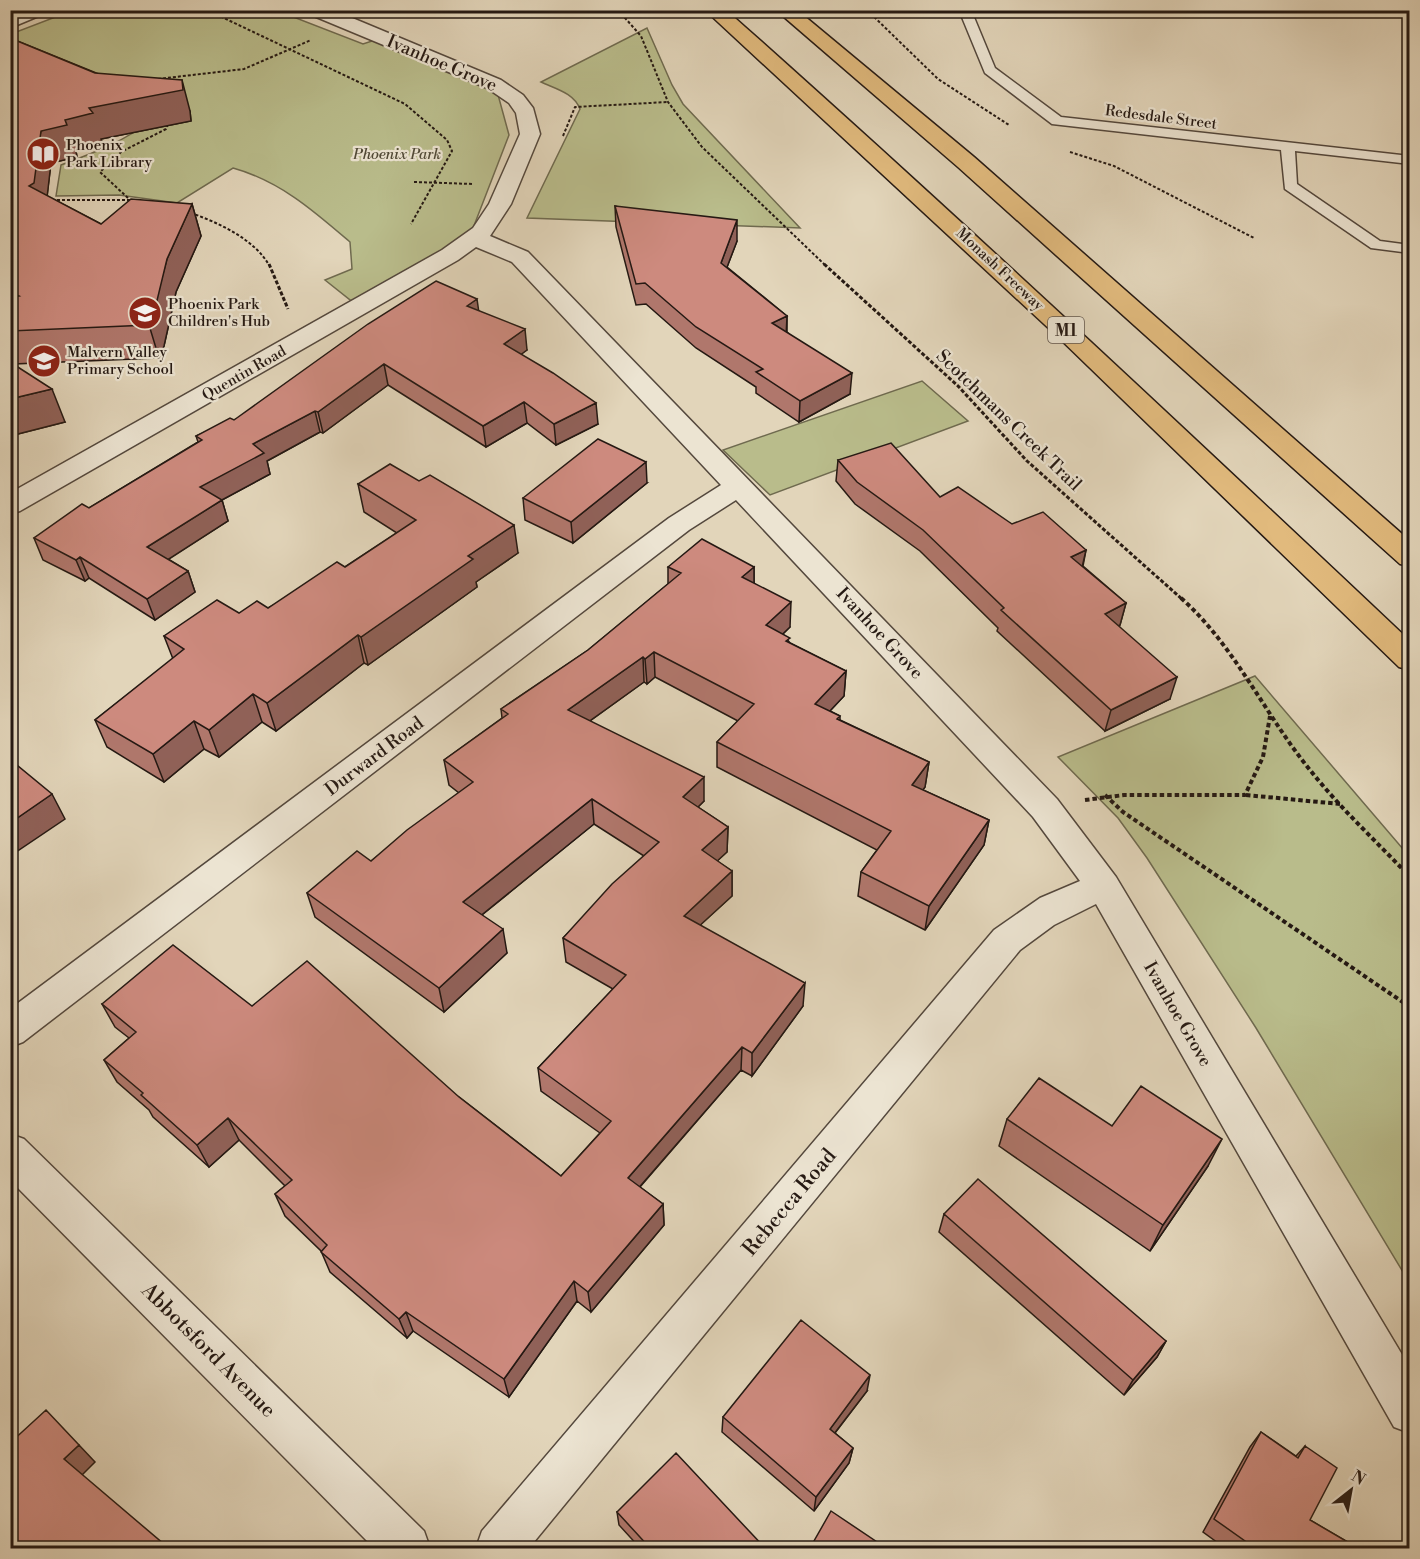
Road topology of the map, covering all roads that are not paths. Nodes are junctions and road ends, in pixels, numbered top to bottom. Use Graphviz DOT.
graph roads {
  1 [pos="47,10"];
  2 [pos="316,10"];
  3 [pos="714,10"];
  4 [pos="785,10"];
  5 [pos="965,10"];
  6 [pos="10,25"];
  7 [pos="1288,148"];
  8 [pos="1410,160"];
  9 [pos="475,238"];
  10 [pos="1410,249"];
  11 [pos="740,485"];
  12 [pos="10,505"];
  13 [pos="1410,557"];
  14 [pos="1410,659"];
  15 [pos="1104,887"];
  16 [pos="10,1031"];
  17 [pos="10,1152"];
  18 [pos="1410,1411"];
  19 [pos="407,1548"];
  20 [pos="499,1548"];
  1 -- 6 [label="lane"];
  2 -- 9 [label="street, Ivanhoe Grove"];
  3 -- 14 [label="highway, Monash Freeway / M1"];
  4 -- 13 [label="highway"];
  5 -- 7 [label="lane, Redesdale Street"];
  7 -- 8 [label="lane, Redesdale Street"];
  7 -- 10 [label="lane"];
  9 -- 11 [label="street, Ivanhoe Grove"];
  9 -- 12 [label="street, Quentin Road"];
  11 -- 15 [label="street, Ivanhoe Grove"];
  11 -- 16 [label="street, Durward Road"];
  15 -- 18 [label="street, Ivanhoe Grove"];
  15 -- 20 [label="street, Rebecca Road"];
  17 -- 19 [label="street, Abbotsford Avenue"];
}
